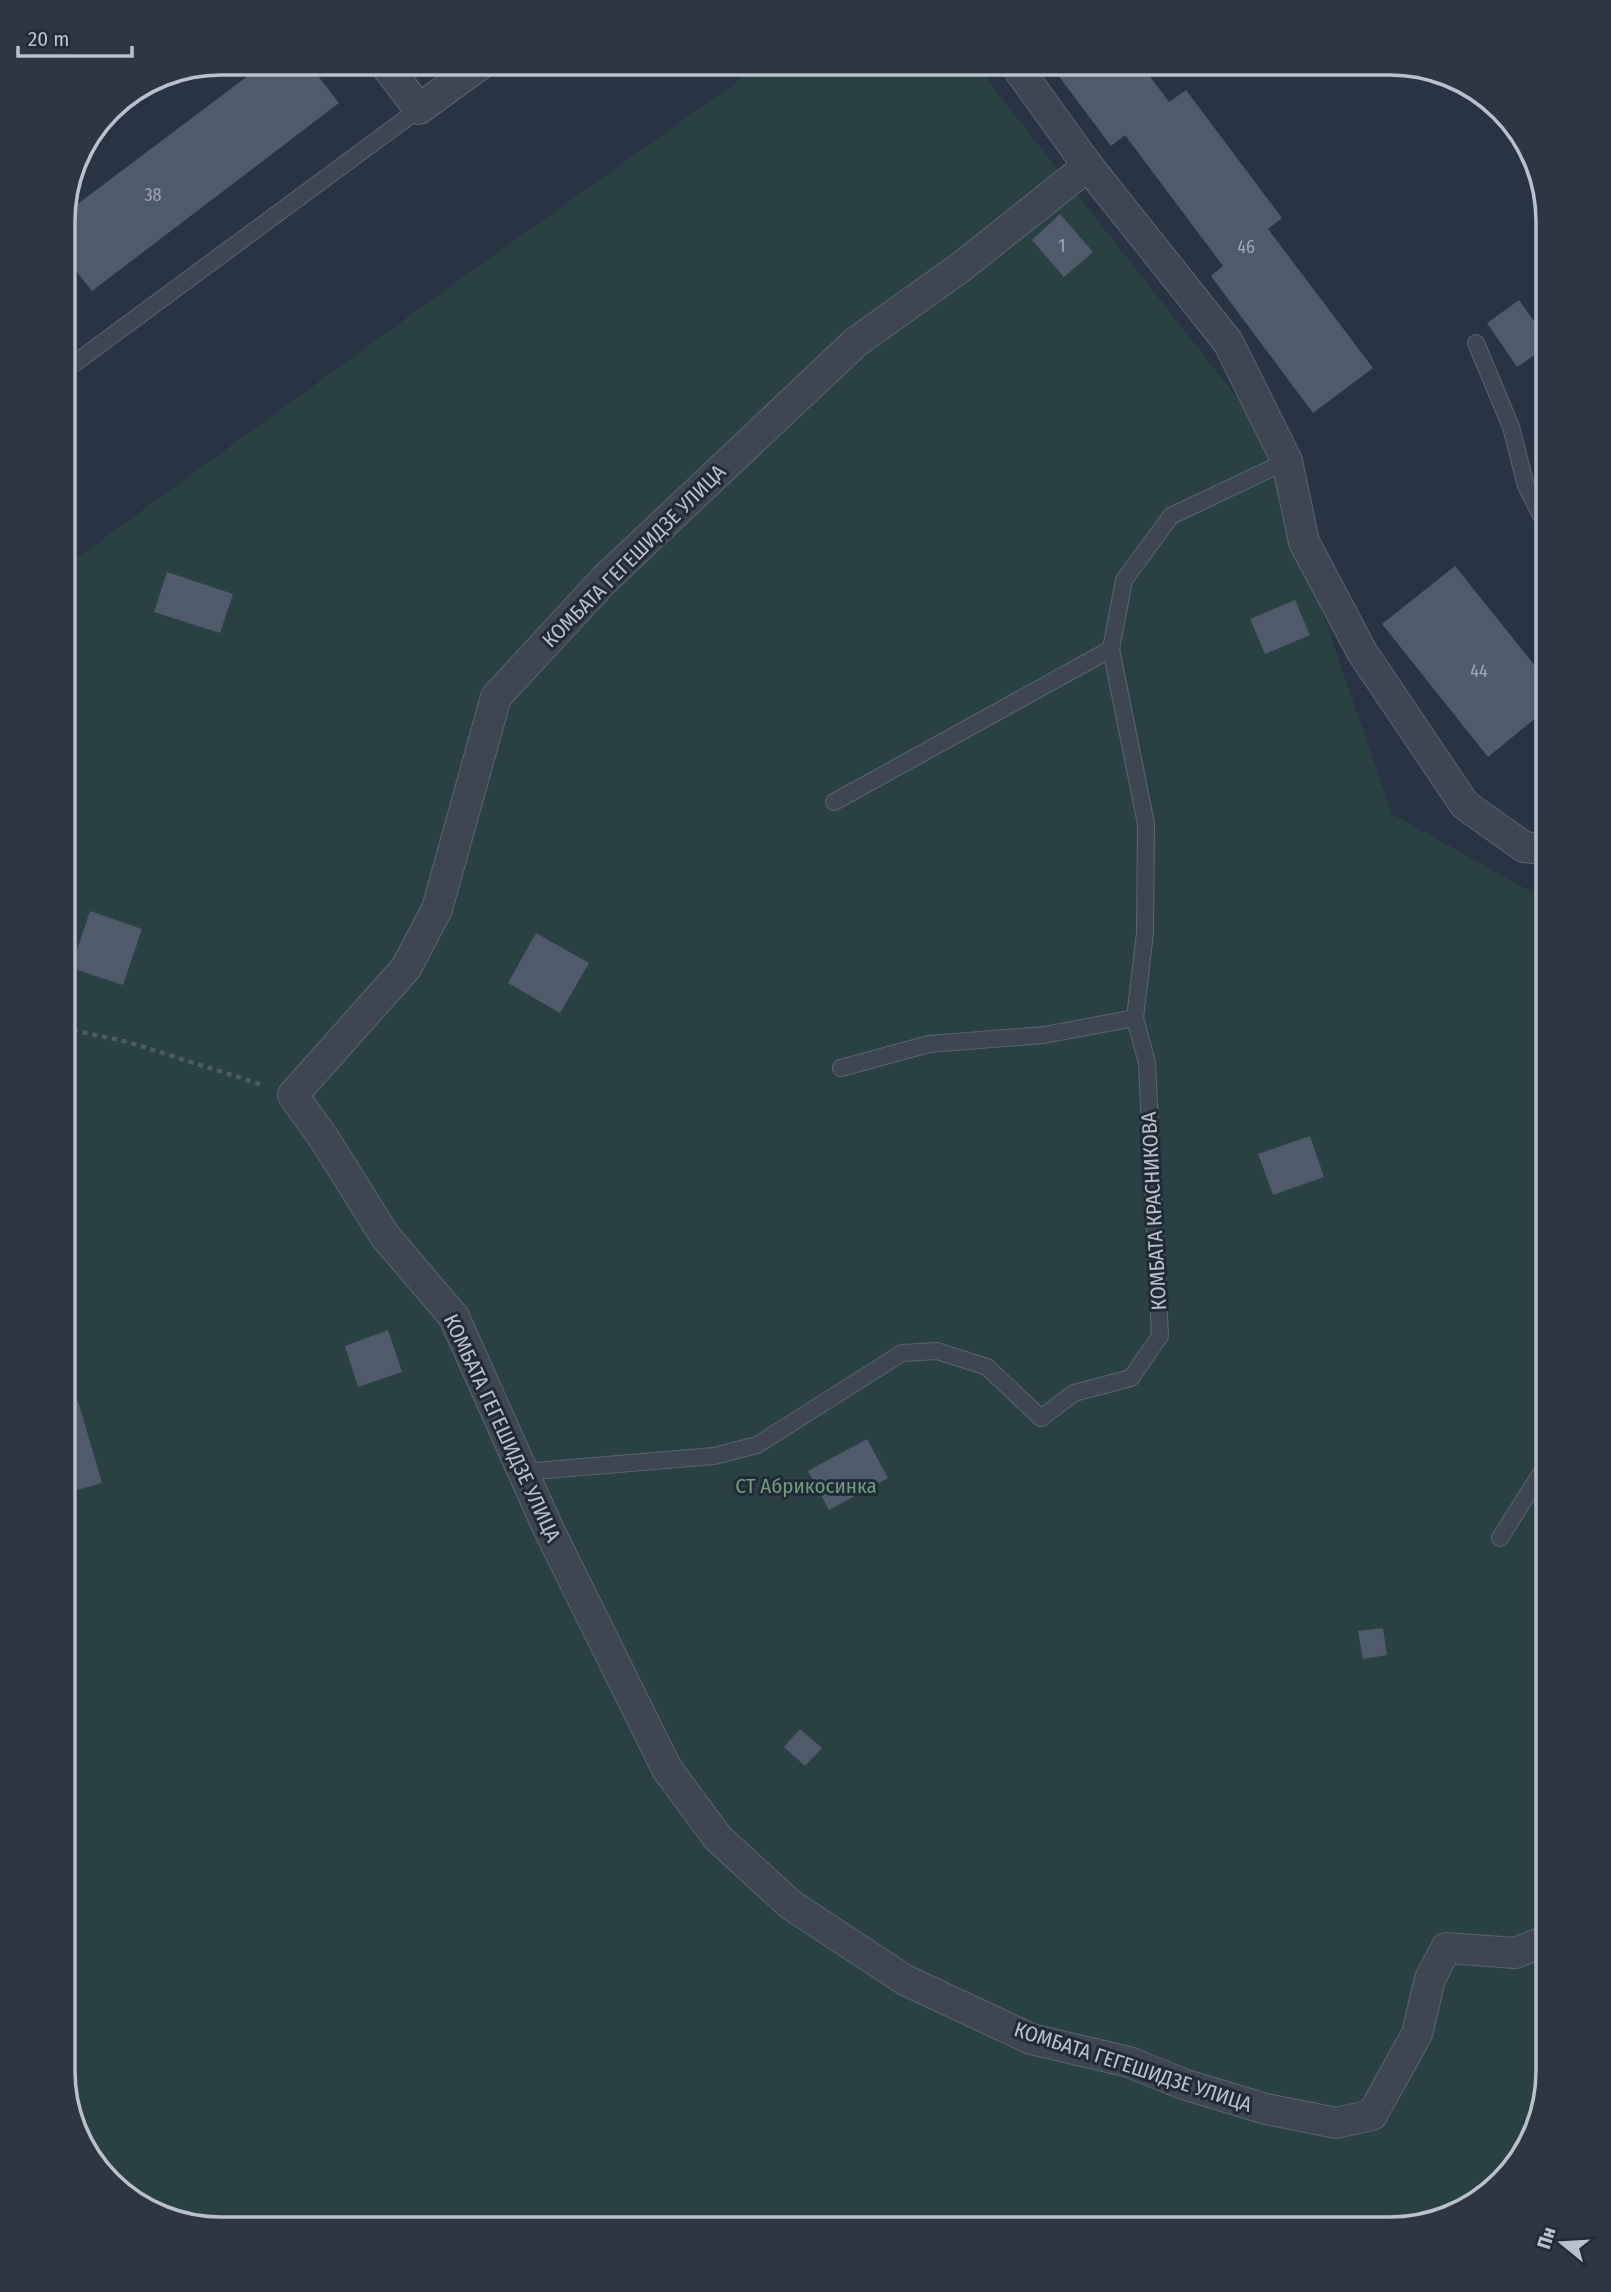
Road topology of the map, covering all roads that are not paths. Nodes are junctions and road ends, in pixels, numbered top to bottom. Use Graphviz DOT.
graph roads {
  1 [pos="394,76"];
  2 [pos="464,76"];
  3 [pos="1023,76"];
  4 [pos="419,109"];
  5 [pos="1088,166"];
  6 [pos="1476,343"];
  7 [pos="76,362"];
  8 [pos="1287,460"];
  9 [pos="1536,506"];
  10 [pos="1111,649"];
  11 [pos="834,802"];
  12 [pos="1536,848"];
  13 [pos="1135,1018"];
  14 [pos="841,1068"];
  15 [pos="523,1472"];
  16 [pos="1536,1481"];
  17 [pos="1500,1538"];
  18 [pos="1536,1945"];
  1 -- 4 [label="street"];
  2 -- 4 [label="street"];
  3 -- 5 [label="street"];
  4 -- 7 [label="lane"];
  5 -- 8 [label="street"];
  5 -- 15 [label="street, КОМБАТА ГЕГЕШИДЗЕ УЛИЦА"];
  6 -- 9 [label="lane"];
  8 -- 10 [label="lane, КОМБАТА КРАСНИКОВА"];
  8 -- 12 [label="street"];
  10 -- 11 [label="lane"];
  10 -- 13 [label="lane, КОМБАТА КРАСНИКОВА"];
  13 -- 14 [label="lane"];
  13 -- 15 [label="lane, КОМБАТА КРАСНИКОВА"];
  15 -- 18 [label="street, КОМБАТА ГЕГЕШИДЗЕ УЛИЦА"];
  16 -- 17 [label="lane"];
}
